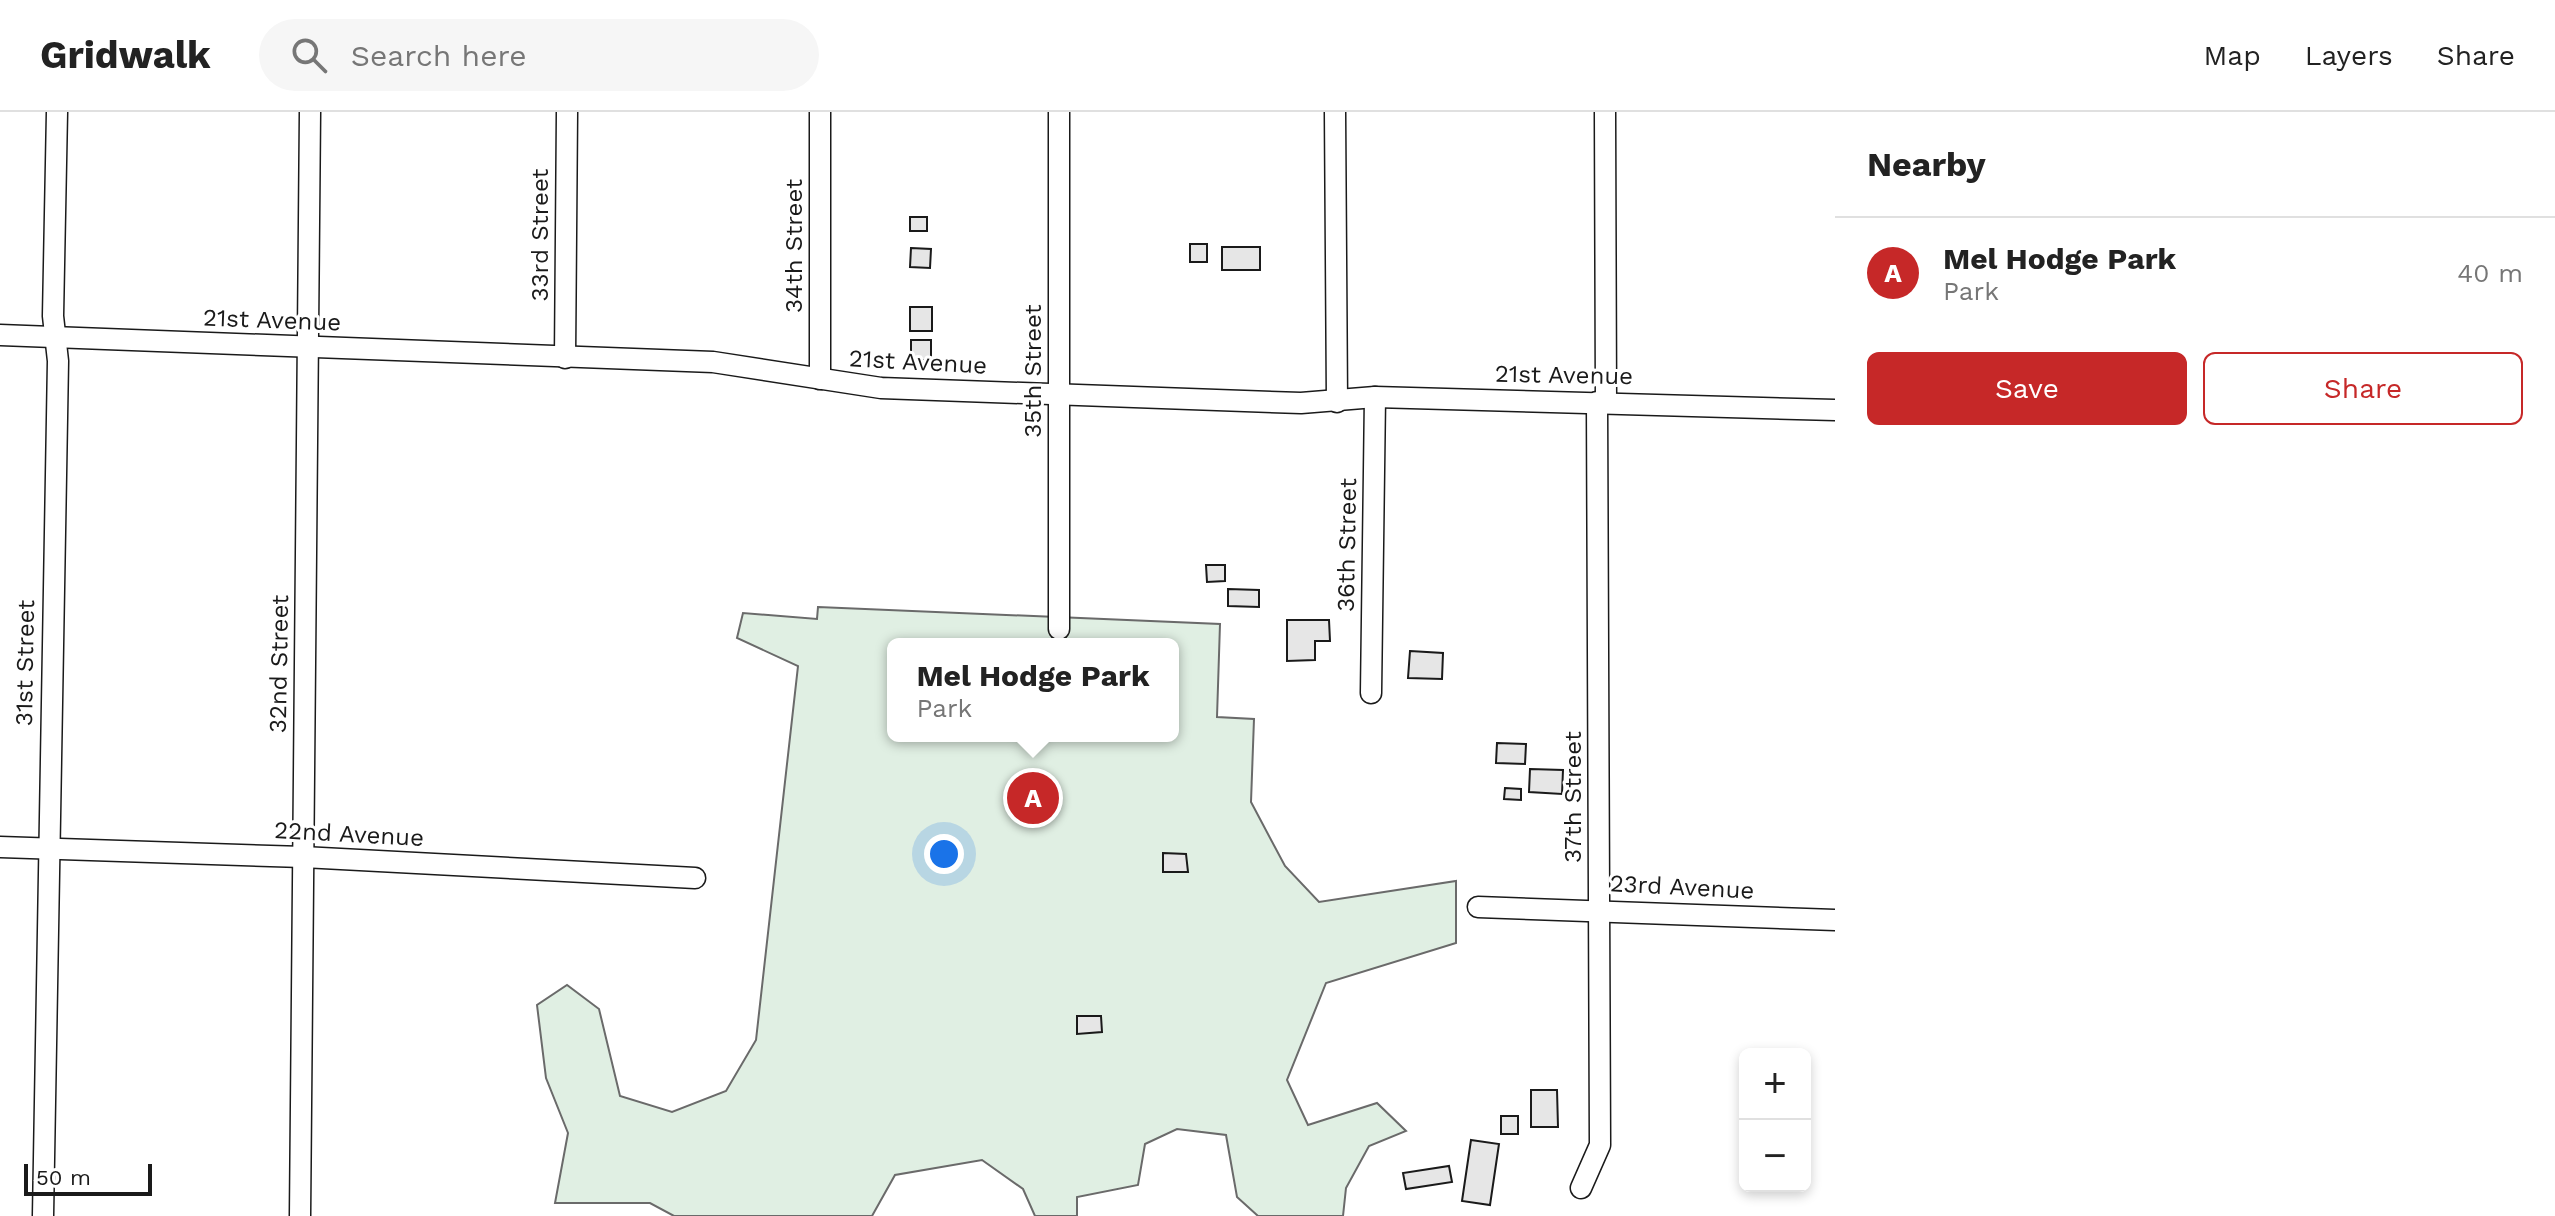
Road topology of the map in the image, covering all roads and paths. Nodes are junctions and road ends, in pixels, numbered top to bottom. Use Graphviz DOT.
graph roads {
  1 [pos="57,112"];
  2 [pos="310,112"];
  3 [pos="567,112"];
  4 [pos="820,112"];
  5 [pos="1059,112"];
  6 [pos="1335,112"];
  7 [pos="1605,112"];
  8 [pos="0,335"];
  9 [pos="56,337"];
  10 [pos="309,348"];
  11 [pos="565,358"];
  12 [pos="820,379"];
  13 [pos="1059,394"];
  14 [pos="1375,397"];
  15 [pos="1337,402"];
  16 [pos="1602,402"];
  17 [pos="1835,410"];
  18 [pos="1059,629"];
  19 [pos="1371,693"];
  20 [pos="0,847"];
  21 [pos="47,848"];
  22 [pos="303,857"];
  23 [pos="695,878"];
  24 [pos="1478,907"];
  25 [pos="1599,909"];
  26 [pos="1835,920"];
  27 [pos="1581,1188"];
  28 [pos="43,1216"];
  29 [pos="300,1216"];
  1 -- 9 [label="street, 31st Street"];
  2 -- 10 [label="street, 32nd Street"];
  3 -- 11 [label="street, 33rd Street"];
  4 -- 12 [label="street, 34th Street"];
  5 -- 13 [label="street, 35th Street"];
  6 -- 15 [label="street"];
  7 -- 16 [label="street, 37th Street"];
  8 -- 9 [label="street, 21st Avenue"];
  9 -- 10 [label="street, 21st Avenue"];
  9 -- 21 [label="street, 31st Street"];
  10 -- 11 [label="street, 21st Avenue"];
  10 -- 22 [label="street, 32nd Street"];
  11 -- 12 [label="street, 21st Avenue"];
  12 -- 13 [label="street, 21st Avenue"];
  13 -- 15 [label="street, 21st Avenue"];
  13 -- 18 [label="street, 35th Street"];
  14 -- 15 [label="street, 21st Avenue"];
  14 -- 16 [label="street, 21st Avenue"];
  14 -- 19 [label="street, 36th Street"];
  16 -- 17 [label="street, 21st Avenue"];
  16 -- 25 [label="street, 37th Street"];
  20 -- 21 [label="street, 22nd Avenue"];
  21 -- 22 [label="street, 22nd Avenue"];
  21 -- 28 [label="street, 31st Street"];
  22 -- 23 [label="street, 22nd Avenue"];
  22 -- 29 [label="street, 32nd Street"];
  24 -- 25 [label="street, 23rd Avenue"];
  25 -- 26 [label="street, 23rd Avenue"];
  25 -- 27 [label="street, 37th Street"];
}
